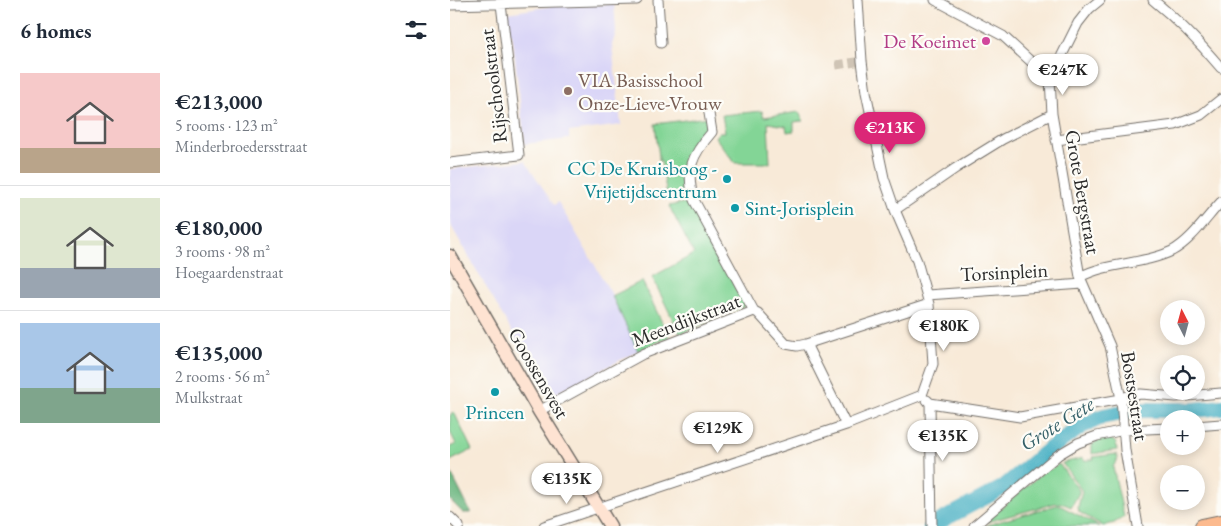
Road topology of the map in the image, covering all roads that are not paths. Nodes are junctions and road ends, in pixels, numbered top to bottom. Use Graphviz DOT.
graph roads {
  1 [pos="637,0"];
  2 [pos="658,0"];
  3 [pos="858,0"];
  4 [pos="935,0"];
  5 [pos="1100,0"];
  6 [pos="1153,0"];
  7 [pos="548,2"];
  8 [pos="501,4"];
  9 [pos="450,5"];
  10 [pos="661,43"];
  11 [pos="1221,68"];
  12 [pos="1050,79"];
  13 [pos="1221,99"];
  14 [pos="708,108"];
  15 [pos="1052,114"];
  16 [pos="1056,140"];
  17 [pos="450,163"];
  18 [pos="1221,202"];
  19 [pos="895,210"];
  20 [pos="450,256"];
  21 [pos="1081,281"];
  22 [pos="928,300"];
  23 [pos="754,311"];
  24 [pos="806,344"];
  25 [pos="1221,393"];
  26 [pos="922,395"];
  27 [pos="930,403"];
  28 [pos="1122,407"];
  29 [pos="539,410"];
  30 [pos="1221,424"];
  31 [pos="846,425"];
  32 [pos="1205,425"];
  33 [pos="1160,428"];
  34 [pos="1124,430"];
  35 [pos="599,507"];
  36 [pos="450,517"];
  37 [pos="1221,522"];
  38 [pos="932,524"];
  39 [pos="459,526"];
  40 [pos="544,526"];
  41 [pos="610,526"];
  42 [pos="974,526"];
  43 [pos="1138,526"];
  44 [pos="1202,526"];
  1 -- 7 [label="street"];
  2 -- 10 [label="street"];
  3 -- 19 [label="street"];
  4 -- 12 [label="street"];
  5 -- 12 [label="street"];
  6 -- 11 [label="street"];
  7 -- 8 [label="street"];
  8 -- 9 [label="street"];
  8 -- 17 [label="street, Rijschoolstraat"];
  12 -- 15 [label="street, Grote Bergstraat"];
  13 -- 16 [label="street"];
  14 -- 23 [label="street"];
  15 -- 16 [label="street, Grote Bergstraat"];
  15 -- 19 [label="street"];
  16 -- 21 [label="street, Grote Bergstraat"];
  18 -- 21 [label="street, Torsinplein"];
  19 -- 22 [label="street"];
  20 -- 29 [label="street, Goossensvest"];
  21 -- 22 [label="street, Torsinplein"];
  21 -- 28 [label="street, Bostsestraat"];
  22 -- 24 [label="street, Meendijkstraat"];
  22 -- 26 [label="street"];
  23 -- 24 [label="street, Meendijkstraat"];
  23 -- 29 [label="street, Meendijkstraat"];
  24 -- 31 [label="street"];
  25 -- 28 [label="street"];
  26 -- 27 [label="street"];
  26 -- 31 [label="street"];
  27 -- 28 [label="street"];
  27 -- 38 [label="street"];
  28 -- 34 [label="street, Bostsestraat"];
  29 -- 35 [label="street, Goossensvest"];
  30 -- 32 [label="street"];
  31 -- 35 [label="street"];
  33 -- 34 [label="street"];
  34 -- 42 [label="street"];
  34 -- 43 [label="street, Bostsestraat"];
  35 -- 40 [label="street"];
  35 -- 41 [label="street, Goossensvest"];
  36 -- 39 [label="street"];
  37 -- 44 [label="main road"];
}
